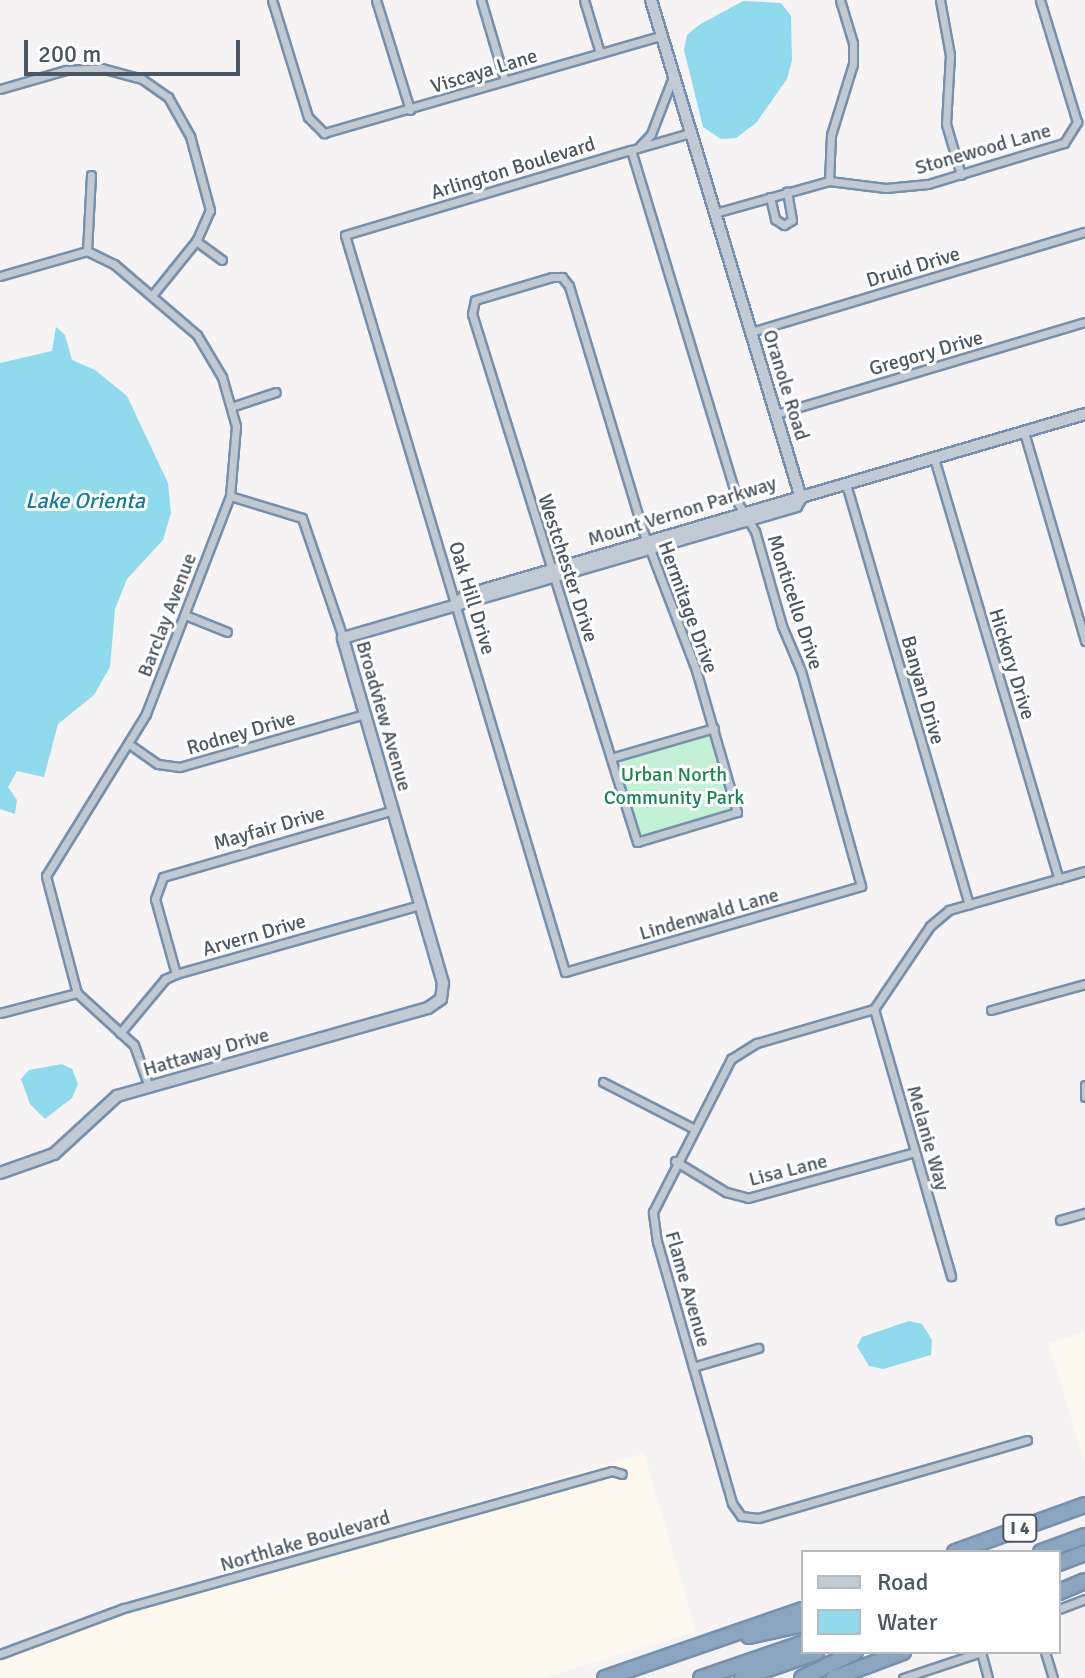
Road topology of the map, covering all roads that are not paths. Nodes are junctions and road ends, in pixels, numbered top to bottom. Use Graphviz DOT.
graph roads {
  1 [pos="272,0"];
  2 [pos="376,0"];
  3 [pos="481,0"];
  4 [pos="584,0"];
  5 [pos="651,0"];
  6 [pos="840,0"];
  7 [pos="940,0"];
  8 [pos="1040,0"];
  9 [pos="661,36"];
  10 [pos="600,53"];
  11 [pos="673,77"];
  12 [pos="505,81"];
  13 [pos="0,89"];
  14 [pos="410,110"];
  15 [pos="690,133"];
  16 [pos="640,147"];
  17 [pos="631,150"];
  18 [pos="91,175"];
  19 [pos="961,175"];
  20 [pos="829,181"];
  21 [pos="787,191"];
  22 [pos="770,197"];
  23 [pos="715,213"];
  24 [pos="1085,232"];
  25 [pos="345,235"];
  26 [pos="196,241"];
  27 [pos="87,251"];
  28 [pos="222,260"];
  29 [pos="0,276"];
  30 [pos="562,277"];
  31 [pos="154,293"];
  32 [pos="1085,322"];
  33 [pos="751,332"];
  34 [pos="276,392"];
  35 [pos="231,407"];
  36 [pos="776,414"];
  37 [pos="1085,414"];
  38 [pos="1024,432"];
  39 [pos="934,458"];
  40 [pos="846,484"];
  41 [pos="230,496"];
  42 [pos="801,498"];
  43 [pos="745,517"];
  44 [pos="649,546"];
  45 [pos="553,574"];
  46 [pos="457,603"];
  47 [pos="185,615"];
  48 [pos="227,632"];
  49 [pos="343,638"];
  50 [pos="1085,641"];
  51 [pos="365,714"];
  52 [pos="714,728"];
  53 [pos="129,744"];
  54 [pos="611,758"];
  55 [pos="393,810"];
  56 [pos="637,842"];
  57 [pos="1085,871"];
  58 [pos="1059,879"];
  59 [pos="861,886"];
  60 [pos="969,904"];
  61 [pos="420,905"];
  62 [pos="565,972"];
  63 [pos="176,974"];
  64 [pos="1085,984"];
  65 [pos="77,993"];
  66 [pos="441,999"];
  67 [pos="874,1009"];
  68 [pos="991,1010"];
  69 [pos="0,1013"];
  70 [pos="120,1033"];
  71 [pos="603,1082"];
  72 [pos="1085,1085"];
  73 [pos="149,1087"];
  74 [pos="1085,1097"];
  75 [pos="693,1128"];
  76 [pos="915,1152"];
  77 [pos="675,1161"];
  78 [pos="0,1173"];
  79 [pos="1085,1213"];
  80 [pos="1060,1220"];
  81 [pos="951,1276"];
  82 [pos="758,1348"];
  83 [pos="693,1367"];
  84 [pos="1027,1440"];
  85 [pos="622,1474"];
  86 [pos="515,1497"];
  87 [pos="1085,1505"];
  88 [pos="517,1506"];
  89 [pos="1085,1536"];
  90 [pos="961,1550"];
  91 [pos="1046,1550"];
  92 [pos="1085,1553"];
  93 [pos="1061,1562"];
  94 [pos="1085,1581"];
  95 [pos="1061,1591"];
  96 [pos="1085,1599"];
  97 [pos="1061,1608"];
  98 [pos="801,1611"];
  99 [pos="801,1624"];
  100 [pos="726,1638"];
  101 [pos="801,1644"];
  102 [pos="0,1654"];
  103 [pos="811,1654"];
  104 [pos="851,1654"];
  105 [pos="898,1654"];
  106 [pos="975,1654"];
  107 [pos="982,1654"];
  108 [pos="1046,1654"];
  109 [pos="605,1678"];
  110 [pos="701,1678"];
  111 [pos="742,1678"];
  112 [pos="802,1678"];
  113 [pos="834,1678"];
  114 [pos="903,1678"];
  115 [pos="988,1678"];
  116 [pos="1053,1678"];
  1 -- 14 [label="street, Viscaya Lane"];
  2 -- 14 [label="street"];
  3 -- 12 [label="street"];
  4 -- 10 [label="street"];
  5 -- 9 [label="street, Oranole Road"];
  6 -- 20 [label="street"];
  7 -- 19 [label="street"];
  8 -- 19 [label="street, Stonewood Lane"];
  9 -- 10 [label="street, Viscaya Lane"];
  9 -- 11 [label="street, Oranole Road"];
  10 -- 12 [label="street, Viscaya Lane"];
  11 -- 15 [label="street, Oranole Road"];
  11 -- 16 [label="street"];
  12 -- 14 [label="street, Viscaya Lane"];
  13 -- 26 [label="street"];
  15 -- 16 [label="street, Arlington Boulevard"];
  15 -- 23 [label="street, Oranole Road"];
  16 -- 17 [label="street, Arlington Boulevard"];
  17 -- 25 [label="street, Arlington Boulevard"];
  17 -- 43 [label="street, Monticello Drive"];
  18 -- 27 [label="street"];
  19 -- 20 [label="street, Stonewood Lane"];
  20 -- 21 [label="street, Stonewood Lane"];
  21 -- 22 [label="street, Stonewood Lane"];
  21 -- 22 [label="street"];
  22 -- 23 [label="street, Stonewood Lane"];
  23 -- 33 [label="street, Oranole Road"];
  24 -- 33 [label="street, Druid Drive"];
  25 -- 46 [label="street, Oak Hill Drive"];
  26 -- 28 [label="street"];
  26 -- 31 [label="street"];
  27 -- 29 [label="street"];
  27 -- 31 [label="street, Barclay Avenue"];
  30 -- 44 [label="street, Hermitage Drive"];
  30 -- 45 [label="street, Westchester Drive"];
  31 -- 35 [label="street, Barclay Avenue"];
  32 -- 36 [label="street, Gregory Drive"];
  33 -- 36 [label="street, Oranole Road"];
  34 -- 35 [label="street"];
  35 -- 41 [label="street, Barclay Avenue"];
  36 -- 42 [label="street, Oranole Road"];
  37 -- 38 [label="street"];
  38 -- 39 [label="street"];
  38 -- 50 [label="street"];
  39 -- 40 [label="street"];
  39 -- 58 [label="street, Hickory Drive"];
  40 -- 42 [label="street"];
  40 -- 60 [label="street, Banyan Drive"];
  41 -- 47 [label="street, Barclay Avenue"];
  41 -- 49 [label="street, Broadview Avenue"];
  42 -- 43 [label="street, Mount Vernon Parkway"];
  43 -- 44 [label="street, Mount Vernon Parkway"];
  43 -- 59 [label="street, Monticello Drive"];
  44 -- 45 [label="street, Mount Vernon Parkway"];
  44 -- 52 [label="street, Hermitage Drive"];
  45 -- 46 [label="street, Mount Vernon Parkway"];
  45 -- 54 [label="street, Westchester Drive"];
  46 -- 49 [label="street, Mount Vernon Parkway"];
  46 -- 62 [label="street, Oak Hill Drive"];
  47 -- 48 [label="street"];
  47 -- 53 [label="street, Barclay Avenue"];
  49 -- 51 [label="street, Broadview Avenue"];
  51 -- 53 [label="street, Rodney Drive"];
  51 -- 55 [label="street, Broadview Avenue"];
  52 -- 54 [label="street"];
  52 -- 56 [label="street, Hermitage Drive"];
  53 -- 65 [label="street, Barclay Avenue"];
  54 -- 56 [label="street, Westchester Drive"];
  55 -- 61 [label="street, Broadview Avenue"];
  55 -- 63 [label="street, Mayfair Drive"];
  57 -- 58 [label="street"];
  58 -- 60 [label="street"];
  59 -- 62 [label="street, Lindenwald Lane"];
  60 -- 67 [label="street"];
  61 -- 63 [label="street, Arvern Drive"];
  61 -- 66 [label="street, Broadview Avenue"];
  63 -- 70 [label="street, Arvern Drive"];
  64 -- 68 [label="street"];
  65 -- 69 [label="street"];
  65 -- 70 [label="street"];
  66 -- 73 [label="street, Hattaway Drive"];
  67 -- 75 [label="street, Flame Avenue"];
  67 -- 76 [label="street, Melanie Way"];
  70 -- 73 [label="street"];
  71 -- 75 [label="street"];
  72 -- 74 [label="street"];
  73 -- 78 [label="street, Hattaway Drive"];
  75 -- 77 [label="street, Flame Avenue"];
  76 -- 77 [label="street, Lisa Lane"];
  76 -- 81 [label="street, Melanie Way"];
  77 -- 83 [label="street, Flame Avenue"];
  79 -- 80 [label="street"];
  82 -- 83 [label="street"];
  83 -- 84 [label="street, Flame Avenue"];
  85 -- 86 [label="street, Northlake Boulevard"];
  86 -- 88 [label="street"];
  86 -- 102 [label="street, Northlake Boulevard"];
  87 -- 90 [label="highway, I 4"];
  89 -- 91 [label="highway"];
  92 -- 93 [label="highway"];
  94 -- 95 [label="highway"];
  96 -- 97 [label="street"];
  98 -- 100 [label="highway"];
  99 -- 100 [label="highway"];
  100 -- 109 [label="highway"];
  101 -- 110 [label="highway"];
  103 -- 111 [label="highway"];
  104 -- 112 [label="highway"];
  105 -- 113 [label="highway"];
  106 -- 114 [label="street"];
  107 -- 115 [label="street"];
  108 -- 116 [label="street"];
}
